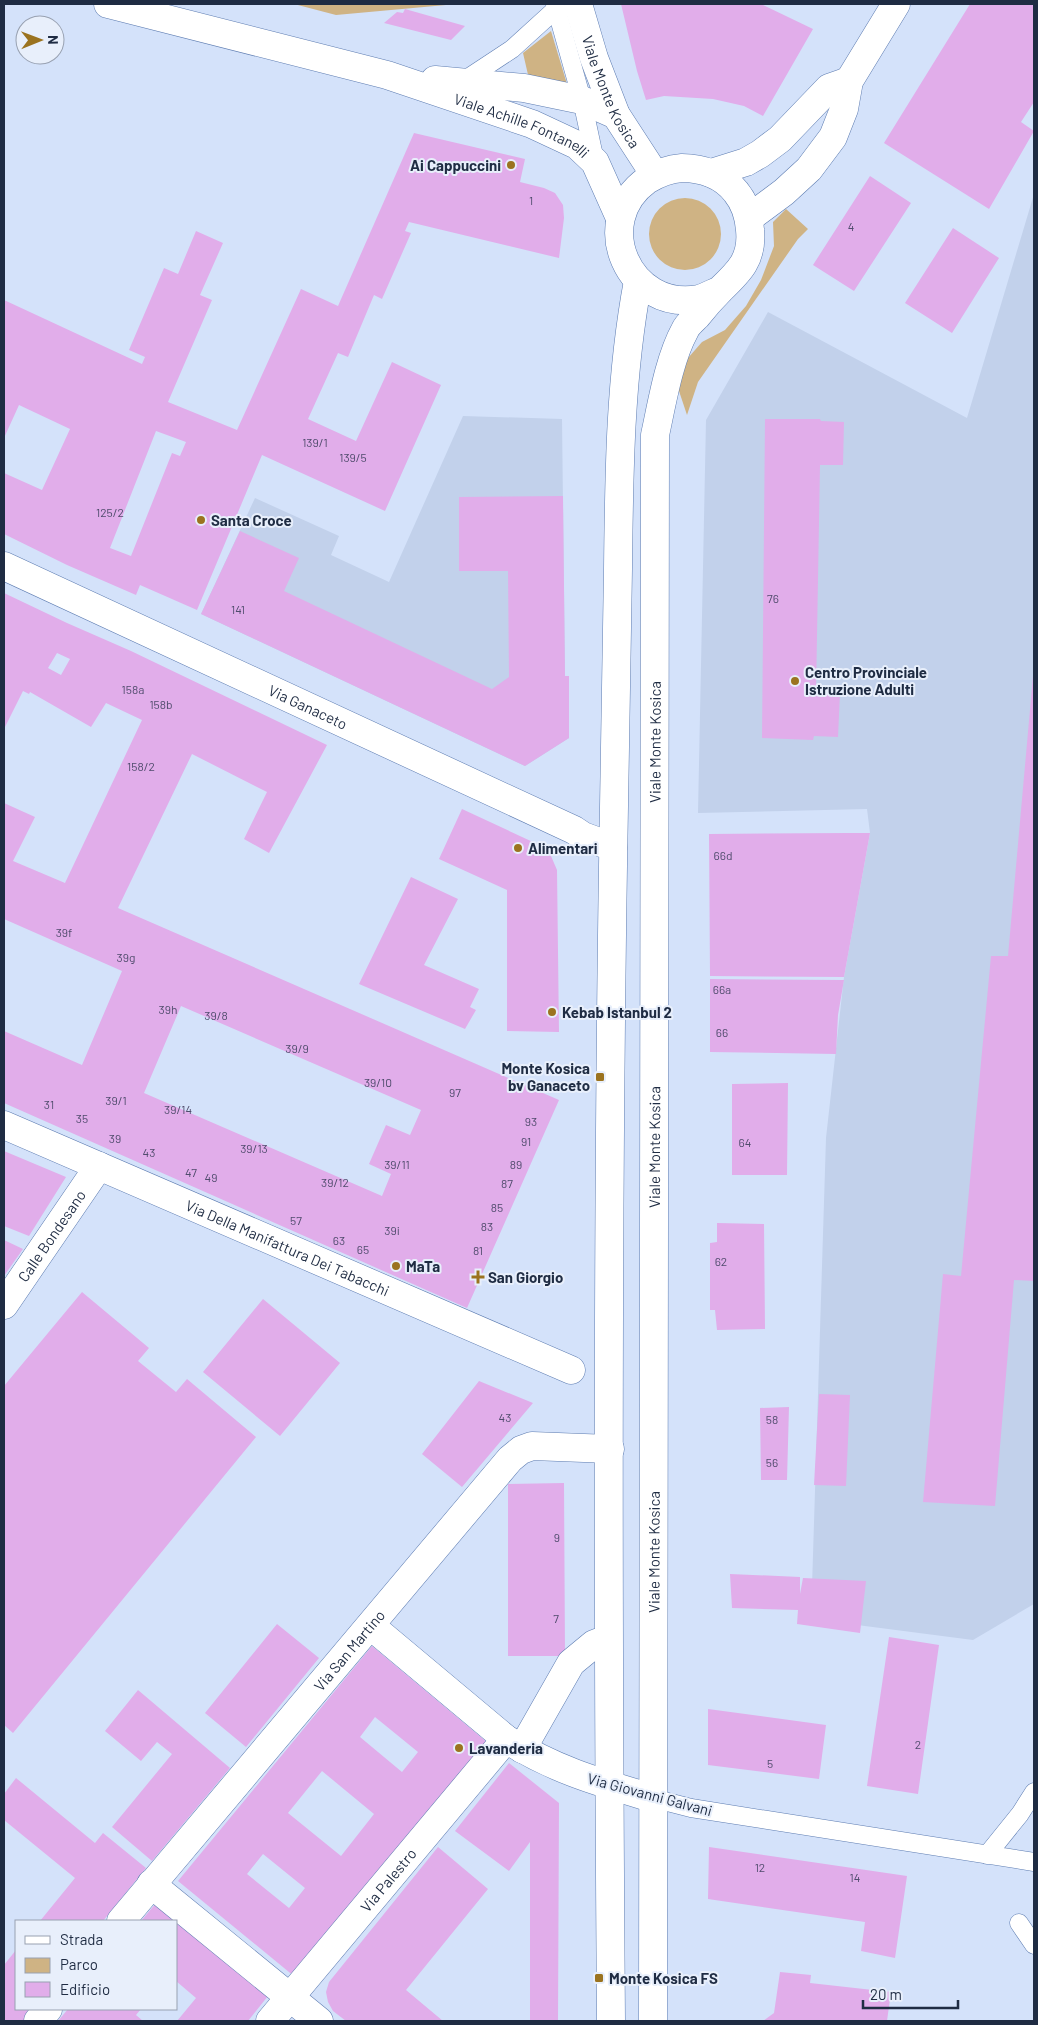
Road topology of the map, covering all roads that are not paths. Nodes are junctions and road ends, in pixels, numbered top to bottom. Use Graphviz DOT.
graph roads {
  1 [pos="108,4"];
  2 [pos="896,4"];
  3 [pos="563,5"];
  4 [pos="387,75"];
  5 [pos="849,81"];
  6 [pos="462,82"];
  7 [pos="582,100"];
  8 [pos="616,115"];
  9 [pos="595,162"];
  10 [pos="711,173"];
  11 [pos="655,175"];
  12 [pos="620,218"];
  13 [pos="749,218"];
  14 [pos="638,281"];
  15 [pos="720,290"];
  16 [pos="4,566"];
  17 [pos="613,847"];
  18 [pos="4,1125"];
  19 [pos="99,1166"];
  20 [pos="4,1305"];
  21 [pos="572,1370"];
  22 [pos="610,1449"];
  23 [pos="371,1626"];
  24 [pos="608,1639"];
  25 [pos="514,1744"];
  26 [pos="609,1785"];
  27 [pos="1034,1792"];
  28 [pos="652,1798"];
  29 [pos="987,1855"];
  30 [pos="1034,1862"];
  31 [pos="151,1884"];
  32 [pos="122,1920"];
  33 [pos="1019,1923"];
  34 [pos="1034,1945"];
  35 [pos="289,1998"];
  36 [pos="47,2010"];
  37 [pos="38,2021"];
  38 [pos="270,2021"];
  39 [pos="319,2021"];
  40 [pos="611,2021"];
  41 [pos="653,2021"];
  1 -- 4 [label="street, Viale Achille Fontanelli"];
  2 -- 5 [label="street"];
  3 -- 6 [label="lane"];
  3 -- 7 [label="lane, Viale Monte Kosica"];
  3 -- 8 [label="street, Viale Monte Kosica"];
  4 -- 6 [label="street, Viale Achille Fontanelli"];
  4 -- 9 [label="street, Viale Achille Fontanelli"];
  5 -- 10 [label="street"];
  5 -- 13 [label="street"];
  6 -- 7 [label="street, Viale Achille Fontanelli"];
  7 -- 8 [label="street, Viale Achille Fontanelli"];
  7 -- 9 [label="lane, Viale Monte Kosica"];
  8 -- 11 [label="street, Viale Monte Kosica"];
  9 -- 12 [label="street, Viale Achille Fontanelli"];
  10 -- 11 [label="street, Viale Monte Kosica"];
  10 -- 13 [label="street, Viale Monte Kosica"];
  11 -- 12 [label="street, Viale Monte Kosica"];
  12 -- 14 [label="street, Viale Monte Kosica"];
  13 -- 15 [label="street, Viale Monte Kosica"];
  14 -- 15 [label="street, Viale Monte Kosica"];
  14 -- 17 [label="street"];
  15 -- 28 [label="street, Viale Monte Kosica"];
  16 -- 17 [label="street, Via Ganaceto"];
  17 -- 22 [label="street"];
  18 -- 19 [label="street, Via Della Manifattura Dei Tabacchi"];
  19 -- 20 [label="street, Calle Bondesano"];
  19 -- 21 [label="street, Via Della Manifattura Dei Tabacchi"];
  22 -- 23 [label="street, Via San Martino"];
  22 -- 24 [label="street"];
  23 -- 25 [label="street, Via Giovanni Galvani"];
  23 -- 31 [label="street, Via San Martino"];
  24 -- 25 [label="street, Via Palestro"];
  24 -- 26 [label="street"];
  25 -- 26 [label="street, Via Giovanni Galvani"];
  25 -- 35 [label="street, Via Palestro"];
  26 -- 28 [label="street, Via Giovanni Galvani"];
  26 -- 40 [label="street"];
  27 -- 29 [label="lane"];
  28 -- 29 [label="lane, Via Giovanni Galvani"];
  28 -- 41 [label="street, Viale Monte Kosica"];
  29 -- 30 [label="lane, Via Giovanni Galvani"];
  31 -- 32 [label="street, Via San Martino"];
  31 -- 35 [label="street"];
  33 -- 34 [label="lane"];
  35 -- 38 [label="street, Via Palestro"];
  35 -- 39 [label="street"];
  36 -- 37 [label="street"];
}
